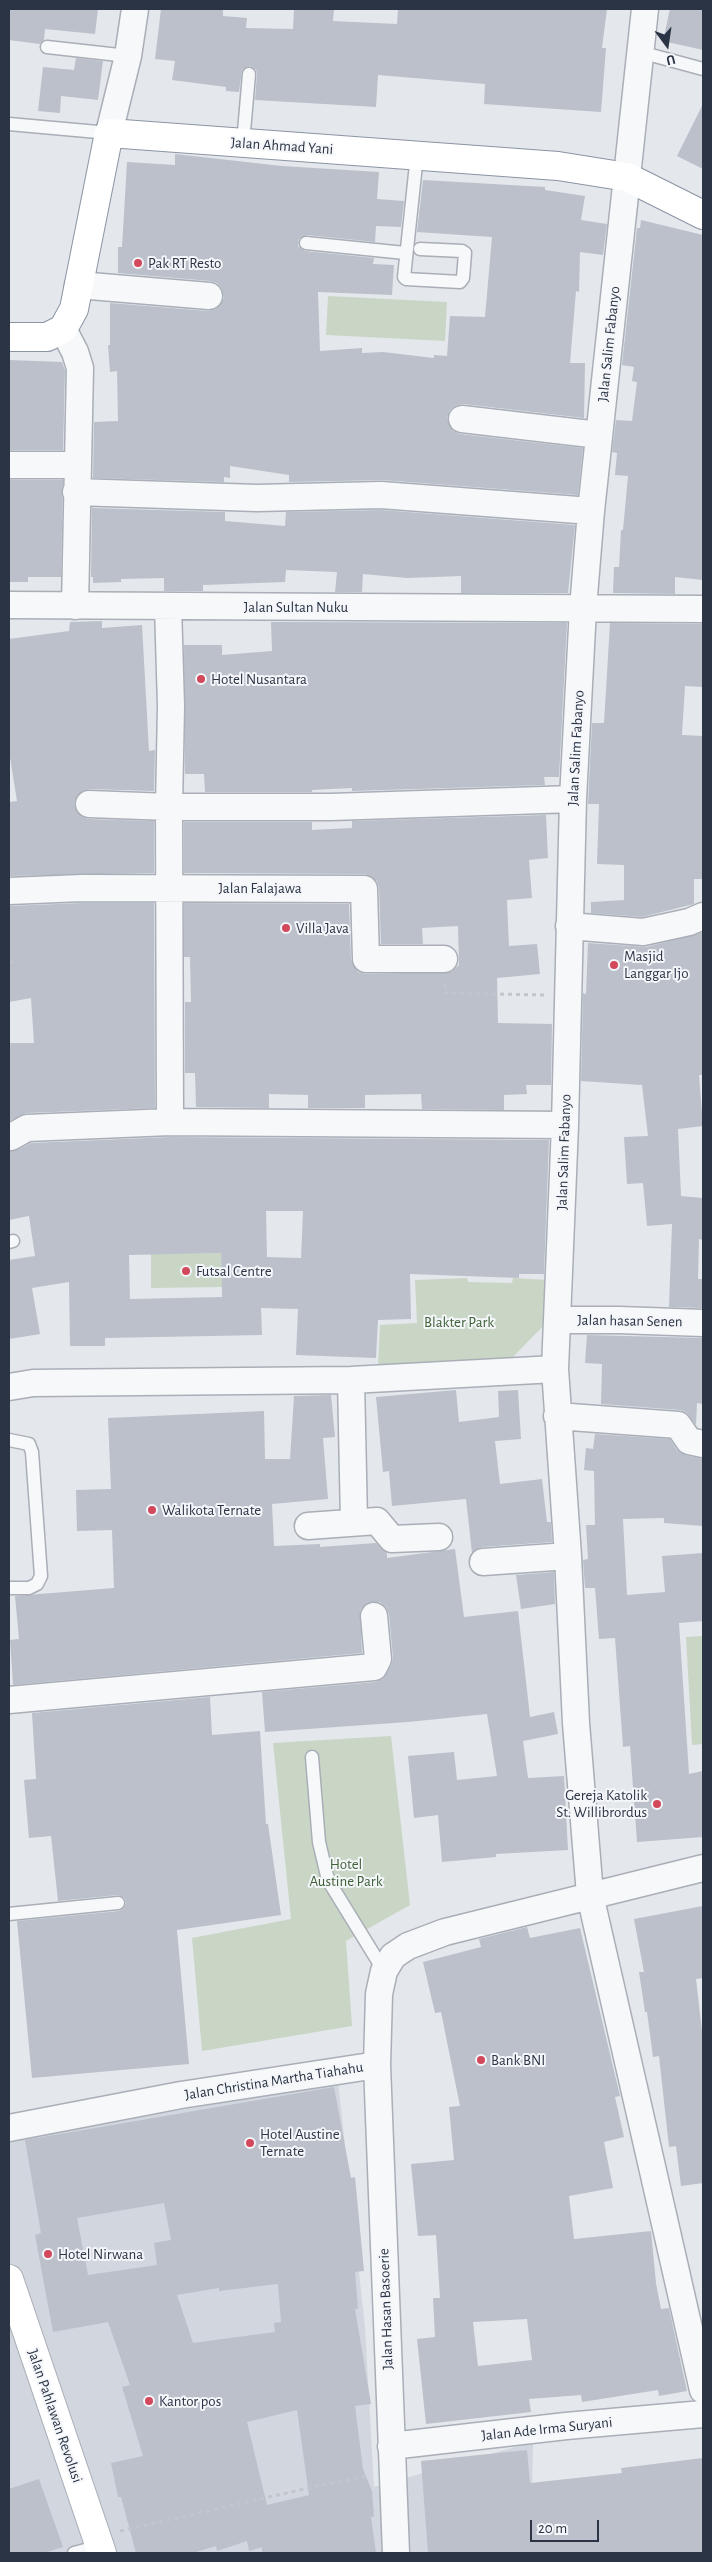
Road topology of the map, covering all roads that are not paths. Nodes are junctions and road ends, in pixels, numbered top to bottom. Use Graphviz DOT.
graph roads {
  1 [pos="135,9"];
  2 [pos="645,9"];
  3 [pos="47,47"];
  4 [pos="640,52"];
  5 [pos="128,56"];
  6 [pos="703,69"];
  7 [pos="249,74"];
  8 [pos="9,124"];
  9 [pos="109,133"];
  10 [pos="243,143"];
  11 [pos="417,155"];
  12 [pos="627,177"];
  13 [pos="703,215"];
  14 [pos="306,243"];
  15 [pos="420,250"];
  16 [pos="406,253"];
  17 [pos="78,285"];
  18 [pos="209,296"];
  19 [pos="63,329"];
  20 [pos="9,337"];
  21 [pos="462,420"];
  22 [pos="599,435"];
  23 [pos="9,465"];
  24 [pos="77,465"];
  25 [pos="76,492"];
  26 [pos="591,511"];
  27 [pos="9,605"];
  28 [pos="75,606"];
  29 [pos="168,606"];
  30 [pos="583,608"];
  31 [pos="703,610"];
  32 [pos="573,799"];
  33 [pos="88,804"];
  34 [pos="169,807"];
  35 [pos="169,887"];
  36 [pos="9,890"];
  37 [pos="703,916"];
  38 [pos="569,926"];
  39 [pos="444,959"];
  40 [pos="170,1122"];
  41 [pos="565,1125"];
  42 [pos="11,1137"];
  43 [pos="557,1320"];
  44 [pos="703,1323"];
  45 [pos="555,1369"];
  46 [pos="351,1380"];
  47 [pos="9,1387"];
  48 [pos="557,1416"];
  49 [pos="9,1440"];
  50 [pos="703,1444"];
  51 [pos="354,1522"];
  52 [pos="308,1526"];
  53 [pos="439,1537"];
  54 [pos="568,1556"];
  55 [pos="483,1562"];
  56 [pos="9,1588"];
  57 [pos="374,1616"];
  58 [pos="9,1700"];
  59 [pos="312,1757"];
  60 [pos="703,1868"];
  61 [pos="590,1895"];
  62 [pos="118,1903"];
  63 [pos="9,1914"];
  64 [pos="384,1971"];
  65 [pos="377,2065"];
  66 [pos="9,2128"];
  67 [pos="9,2279"];
  68 [pos="703,2390"];
  69 [pos="703,2414"];
  70 [pos="391,2446"];
  71 [pos="99,2545"];
  72 [pos="74,2553"];
  73 [pos="396,2553"];
  1 -- 5 [label="street"];
  2 -- 4 [label="street, Jalan Salim Fabanyo"];
  3 -- 5 [label="lane"];
  4 -- 6 [label="lane"];
  4 -- 12 [label="street, Jalan Salim Fabanyo"];
  5 -- 9 [label="street"];
  7 -- 10 [label="lane"];
  8 -- 9 [label="lane"];
  9 -- 10 [label="main road, Jalan Ahmad Yani"];
  9 -- 17 [label="main road"];
  10 -- 11 [label="main road, Jalan Ahmad Yani"];
  11 -- 12 [label="main road, Jalan Ahmad Yani"];
  11 -- 16 [label="lane"];
  12 -- 13 [label="main road, Jalan Ahmad Yani"];
  12 -- 22 [label="street, Jalan Salim Fabanyo"];
  14 -- 16 [label="lane"];
  15 -- 16 [label="lane"];
  17 -- 18 [label="street"];
  17 -- 19 [label="main road"];
  19 -- 20 [label="main road"];
  19 -- 24 [label="street"];
  21 -- 22 [label="street"];
  22 -- 26 [label="street, Jalan Salim Fabanyo"];
  23 -- 24 [label="street"];
  24 -- 25 [label="street"];
  25 -- 26 [label="street"];
  25 -- 28 [label="street"];
  26 -- 30 [label="street, Jalan Salim Fabanyo"];
  27 -- 28 [label="street, Jalan Sultan Nuku"];
  28 -- 29 [label="street, Jalan Sultan Nuku"];
  29 -- 30 [label="street, Jalan Sultan Nuku"];
  29 -- 34 [label="street"];
  30 -- 31 [label="street, Jalan Sultan Nuku"];
  30 -- 32 [label="street, Jalan Salim Fabanyo"];
  32 -- 34 [label="street"];
  32 -- 38 [label="street, Jalan Salim Fabanyo"];
  33 -- 34 [label="street"];
  34 -- 35 [label="street"];
  35 -- 36 [label="street, Jalan Falajawa"];
  35 -- 39 [label="street, Jalan Falajawa"];
  35 -- 40 [label="street"];
  37 -- 38 [label="street"];
  38 -- 41 [label="street, Jalan Salim Fabanyo"];
  40 -- 41 [label="street"];
  40 -- 42 [label="street"];
  41 -- 43 [label="street, Jalan Salim Fabanyo"];
  43 -- 44 [label="street, Jalan hasan Senen"];
  43 -- 45 [label="street, Jalan Salim Fabanyo"];
  45 -- 46 [label="street"];
  45 -- 48 [label="street, Jalan Salim Fabanyo"];
  46 -- 47 [label="street"];
  46 -- 51 [label="street"];
  48 -- 50 [label="street"];
  48 -- 54 [label="street, Jalan Salim Fabanyo"];
  49 -- 56 [label="lane"];
  51 -- 52 [label="street"];
  51 -- 53 [label="street"];
  54 -- 55 [label="street"];
  54 -- 61 [label="street, Jalan Salim Fabanyo"];
  57 -- 58 [label="street"];
  59 -- 64 [label="lane"];
  60 -- 61 [label="street, Jalan Christina Martha Tiahahu"];
  61 -- 64 [label="street, Jalan Christina Martha Tiahahu"];
  61 -- 68 [label="street, Jalan Salim Fabanyo"];
  62 -- 63 [label="lane"];
  64 -- 65 [label="street, Jalan Christina Martha Tiahahu"];
  65 -- 66 [label="street, Jalan Christina Martha Tiahahu"];
  65 -- 70 [label="street, Jalan Hasan Basoerie"];
  67 -- 71 [label="main road, Jalan Pahlawan Revolusi"];
  69 -- 70 [label="street, Jalan Ade Irma Suryani"];
  70 -- 73 [label="street, Jalan Hasan Basoerie"];
  71 -- 72 [label="lane"];
}
